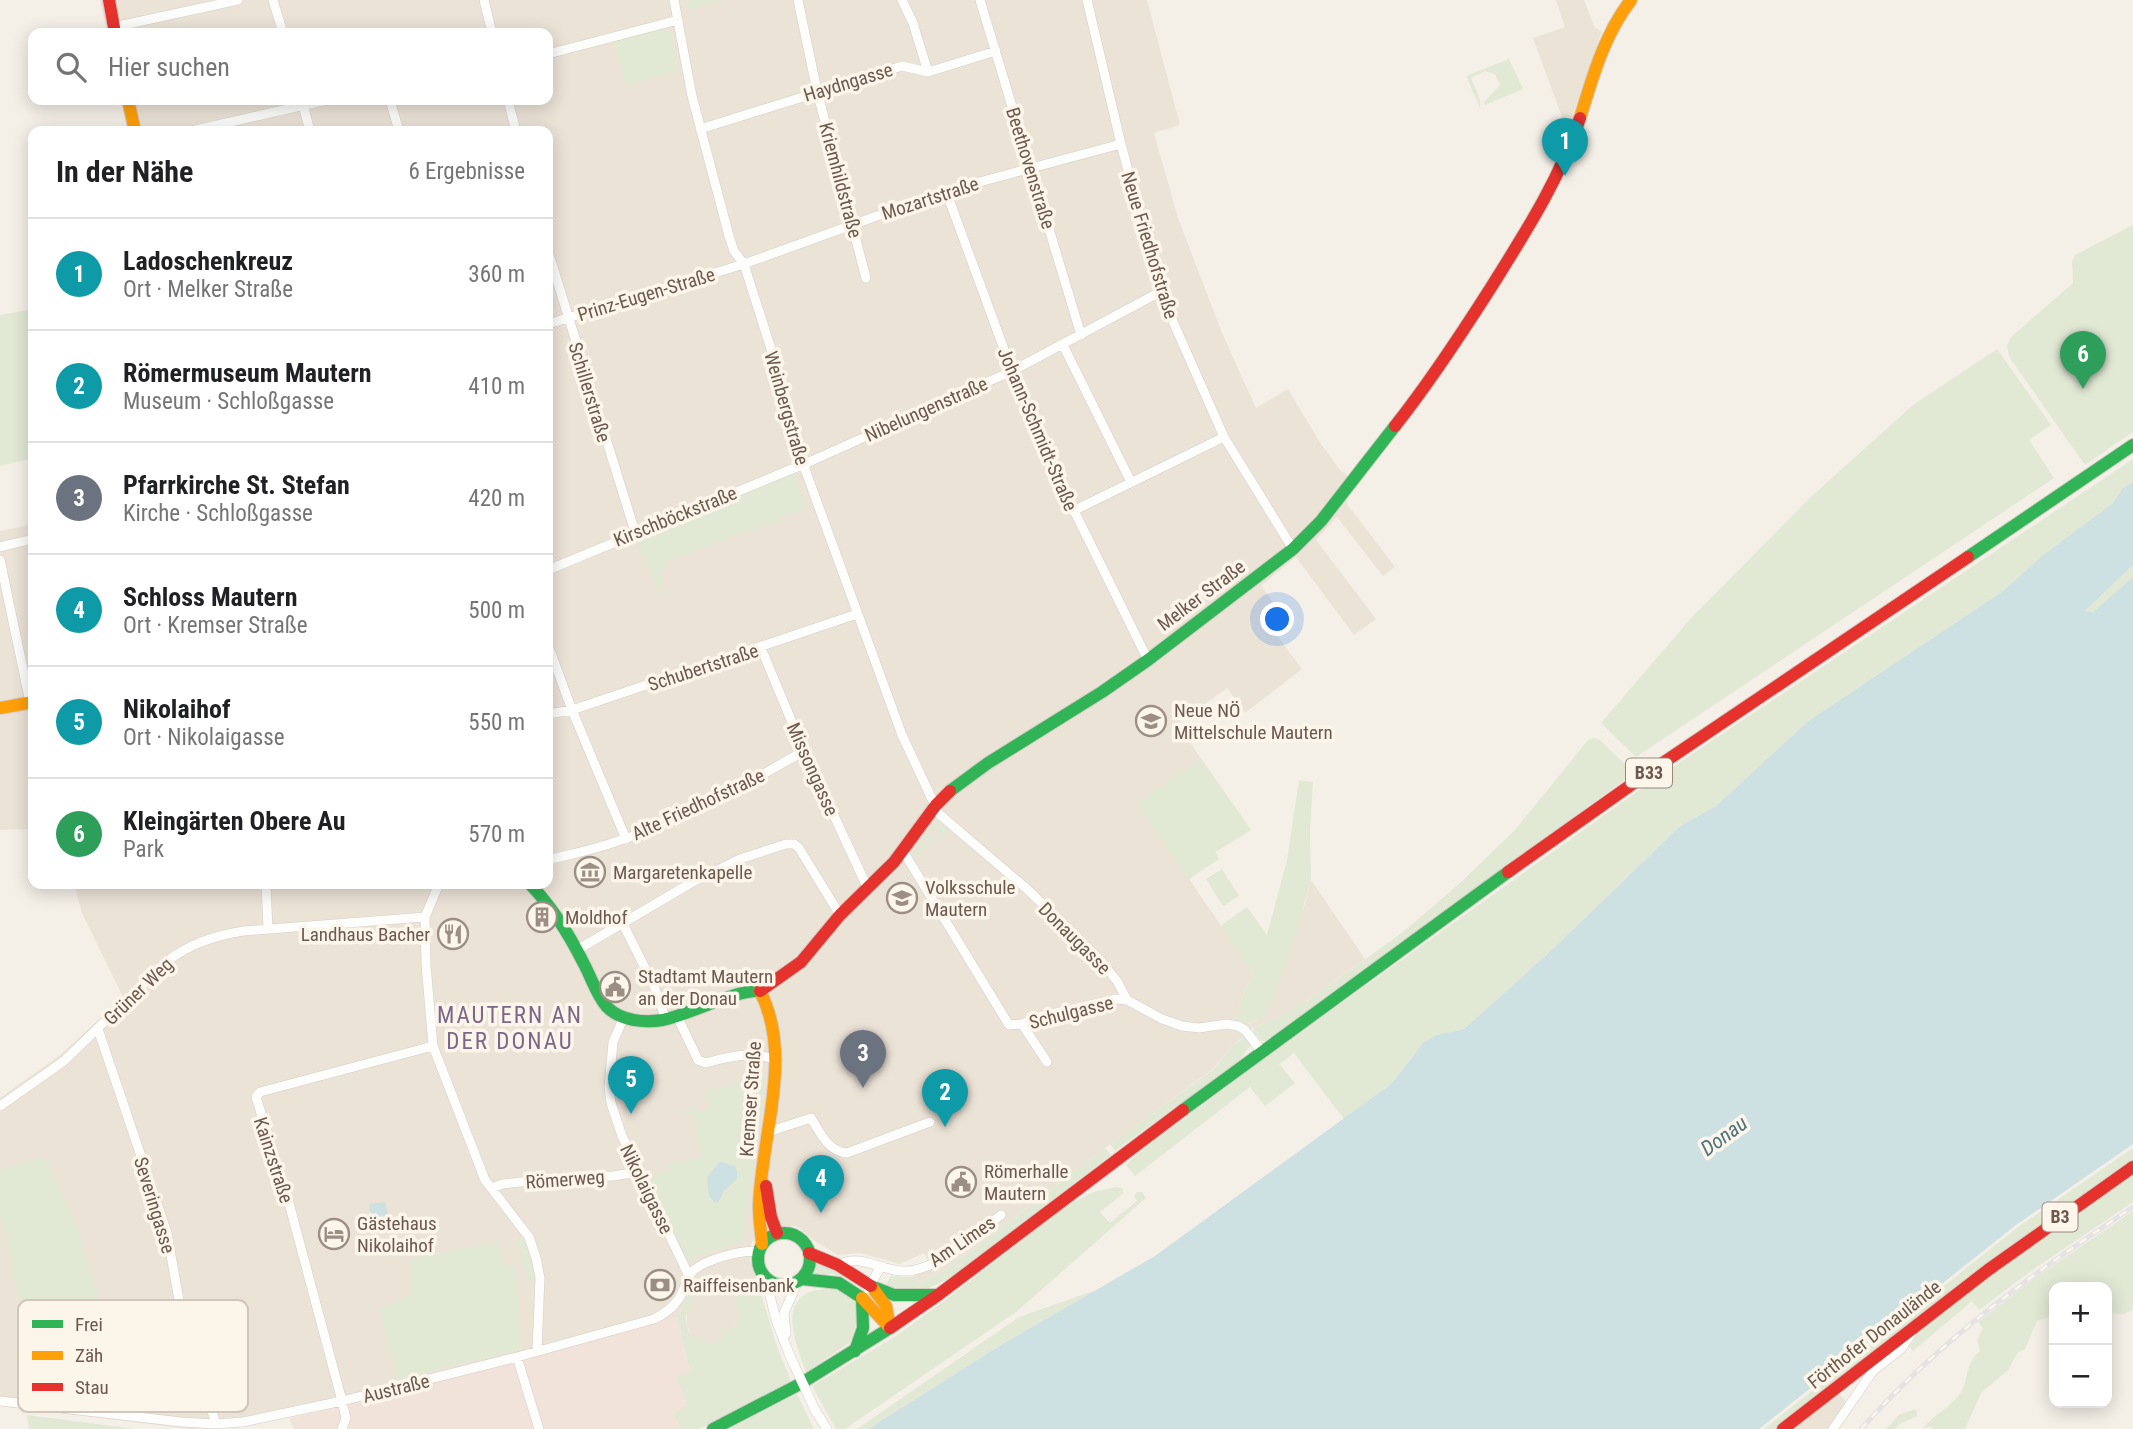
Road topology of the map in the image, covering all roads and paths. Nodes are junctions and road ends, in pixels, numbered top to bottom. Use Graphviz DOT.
graph roads {
  1 [pos="109,0"];
  2 [pos="238,0"];
  3 [pos="273,0"];
  4 [pos="484,0"];
  5 [pos="674,0"];
  6 [pos="798,0"];
  7 [pos="902,0"];
  8 [pos="980,0"];
  9 [pos="1087,0"];
  10 [pos="1631,0"];
  11 [pos="678,20"];
  12 [pos="115,28"];
  13 [pos="123,28"];
  14 [pos="281,28"];
  15 [pos="491,28"];
  16 [pos="996,51"];
  17 [pos="553,53"];
  18 [pos="928,72"];
  19 [pos="817,91"];
  20 [pos="129,105"];
  21 [pos="291,105"];
  22 [pos="303,105"];
  23 [pos="391,105"];
  24 [pos="509,105"];
  25 [pos="134,126"];
  26 [pos="210,126"];
  27 [pos="309,126"];
  28 [pos="398,126"];
  29 [pos="515,126"];
  30 [pos="700,129"];
  31 [pos="1121,144"];
  32 [pos="1032,168"];
  33 [pos="946,191"];
  34 [pos="853,224"];
  35 [pos="744,264"];
  36 [pos="553,269"];
  37 [pos="866,278"];
  38 [pos="1160,292"];
  39 [pos="567,318"];
  40 [pos="553,322"];
  41 [pos="1081,335"];
  42 [pos="1063,345"];
  43 [pos="1012,372"];
  44 [pos="1224,436"];
  45 [pos="2133,445"];
  46 [pos="802,464"];
  47 [pos="1131,482"];
  48 [pos="1073,511"];
  49 [pos="635,533"];
  50 [pos="28,540"];
  51 [pos="0,547"];
  52 [pos="1293,550"];
  53 [pos="0,560"];
  54 [pos="553,568"];
  55 [pos="857,614"];
  56 [pos="761,648"];
  57 [pos="553,659"];
  58 [pos="1148,660"];
  59 [pos="28,684"];
  60 [pos="28,703"];
  61 [pos="0,708"];
  62 [pos="572,710"];
  63 [pos="553,713"];
  64 [pos="804,751"];
  65 [pos="936,805"];
  66 [pos="626,839"];
  67 [pos="903,851"];
  68 [pos="553,859"];
  69 [pos="266,889"];
  70 [pos="437,889"];
  71 [pos="535,889"];
  72 [pos="868,889"];
  73 [pos="840,915"];
  74 [pos="425,917"];
  75 [pos="623,924"];
  76 [pos="268,929"];
  77 [pos="577,950"];
  78 [pos="760,991"];
  79 [pos="1126,1000"];
  80 [pos="671,1018"];
  81 [pos="623,1019"];
  82 [pos="1022,1024"];
  83 [pos="98,1029"];
  84 [pos="433,1046"];
  85 [pos="1262,1052"];
  86 [pos="775,1060"];
  87 [pos="1047,1062"];
  88 [pos="0,1106"];
  89 [pos="930,1122"];
  90 [pos="768,1132"];
  91 [pos="2133,1167"];
  92 [pos="764,1171"];
  93 [pos="638,1172"];
  94 [pos="491,1188"];
  95 [pos="1001,1215"];
  96 [pos="776,1233"];
  97 [pos="760,1248"];
  98 [pos="809,1253"];
  99 [pos="838,1265"];
  100 [pos="881,1266"];
  101 [pos="689,1276"];
  102 [pos="765,1277"];
  103 [pos="800,1281"];
  104 [pos="871,1286"];
  105 [pos="938,1294"];
  106 [pos="862,1298"];
  107 [pos="179,1300"];
  108 [pos="1919,1324"];
  109 [pos="890,1328"];
  110 [pos="855,1350"];
  111 [pos="537,1351"];
  112 [pos="789,1353"];
  113 [pos="517,1357"];
  114 [pos="0,1401"];
  115 [pos="342,1401"];
  116 [pos="18,1403"];
  117 [pos="103,1412"];
  118 [pos="212,1412"];
  119 [pos="216,1424"];
  120 [pos="342,1429"];
  121 [pos="539,1429"];
  122 [pos="713,1429"];
  123 [pos="827,1429"];
  124 [pos="1783,1429"];
  125 [pos="1833,1429"];
  1 -- 12 [label="main road"];
  2 -- 13 [label="street"];
  3 -- 14 [label="street"];
  4 -- 15 [label="street"];
  5 -- 11 [label="street, Weinbergstraße"];
  6 -- 19 [label="street, Kriemhildstraße"];
  7 -- 18 [label="street"];
  8 -- 16 [label="street, Beethovenstraße"];
  9 -- 31 [label="street, Neue Friedhofstraße"];
  10 -- 52 [label="main road, Melker Straße"];
  11 -- 17 [label="street"];
  11 -- 30 [label="street, Weinbergstraße"];
  16 -- 18 [label="street, Haydngasse"];
  16 -- 32 [label="street, Beethovenstraße"];
  18 -- 19 [label="street, Haydngasse"];
  19 -- 30 [label="street, Haydngasse"];
  19 -- 34 [label="street, Kriemhildstraße"];
  20 -- 25 [label="main road"];
  21 -- 26 [label="street"];
  22 -- 27 [label="street"];
  23 -- 28 [label="street"];
  24 -- 29 [label="street"];
  30 -- 35 [label="street, Weinbergstraße"];
  31 -- 32 [label="street, Mozartstraße"];
  31 -- 38 [label="street, Neue Friedhofstraße"];
  32 -- 33 [label="street, Mozartstraße"];
  32 -- 41 [label="street, Beethovenstraße"];
  33 -- 34 [label="street, Mozartstraße"];
  33 -- 43 [label="street, Johann-Schmidt-Straße"];
  34 -- 35 [label="street, Mozartstraße"];
  34 -- 37 [label="street, Kriemhildstraße"];
  35 -- 39 [label="street, Prinz-Eugen-Straße"];
  35 -- 46 [label="street, Weinbergstraße"];
  36 -- 39 [label="street, Schillerstraße"];
  38 -- 41 [label="street, Nibelungenstraße"];
  38 -- 44 [label="street, Neue Friedhofstraße"];
  39 -- 40 [label="street, Prinz-Eugen-Straße"];
  39 -- 49 [label="street, Schillerstraße"];
  41 -- 42 [label="street, Nibelungenstraße"];
  42 -- 43 [label="street, Nibelungenstraße"];
  42 -- 47 [label="street"];
  43 -- 46 [label="street, Nibelungenstraße"];
  43 -- 48 [label="street, Johann-Schmidt-Straße"];
  44 -- 47 [label="street"];
  44 -- 52 [label="street, Neue Friedhofstraße"];
  45 -- 85 [label="main road, B33"];
  46 -- 49 [label="street, Kirschböckstraße"];
  46 -- 55 [label="street, Weinbergstraße"];
  47 -- 48 [label="street"];
  48 -- 58 [label="street, Johann-Schmidt-Straße"];
  49 -- 54 [label="street, Kirschböckstraße"];
  50 -- 51 [label="street"];
  52 -- 58 [label="main road, Melker Straße"];
  53 -- 59 [label="street"];
  55 -- 56 [label="street, Schubertstraße"];
  55 -- 65 [label="street, Weinbergstraße"];
  56 -- 62 [label="street, Schubertstraße"];
  56 -- 64 [label="street, Missongasse"];
  57 -- 62 [label="street"];
  58 -- 65 [label="main road, Melker Straße"];
  60 -- 61 [label="main road"];
  62 -- 63 [label="street, Schubertstraße"];
  62 -- 66 [label="street"];
  64 -- 66 [label="street, Alte Friedhofstraße"];
  64 -- 72 [label="street, Missongasse"];
  65 -- 67 [label="main road, Melker Straße"];
  65 -- 79 [label="street, Donaugasse"];
  66 -- 68 [label="street, Alte Friedhofstraße"];
  67 -- 72 [label="main road, Melker Straße"];
  67 -- 82 [label="street, Schulgasse"];
  69 -- 76 [label="street"];
  70 -- 74 [label="street"];
  71 -- 77 [label="main road"];
  72 -- 73 [label="main road, Melker Straße"];
  73 -- 75 [label="street"];
  73 -- 78 [label="main road, Melker Straße"];
  74 -- 76 [label="street, Grüner Weg"];
  74 -- 84 [label="street"];
  75 -- 77 [label="street"];
  75 -- 80 [label="street"];
  76 -- 83 [label="street, Grüner Weg"];
  77 -- 81 [label="main road"];
  78 -- 80 [label="main road"];
  78 -- 86 [label="main road, Kremser Straße"];
  79 -- 82 [label="street, Schulgasse"];
  79 -- 85 [label="street"];
  80 -- 81 [label="main road"];
  80 -- 86 [label="street"];
  81 -- 93 [label="street, Nikolaigasse"];
  82 -- 87 [label="street"];
  83 -- 88 [label="street, Grüner Weg"];
  83 -- 107 [label="street, Severingasse"];
  84 -- 94 [label="street"];
  84 -- 115 [label="street, Kainzstraße"];
  85 -- 105 [label="main road, B33"];
  86 -- 90 [label="main road, Kremser Straße"];
  89 -- 90 [label="street"];
  90 -- 92 [label="main road, Kremser Straße"];
  91 -- 108 [label="main road, Förthofer Donaulände / B3"];
  92 -- 96 [label="main road, Kremser Straße"];
  92 -- 97 [label="main road, Kremser Straße"];
  93 -- 94 [label="street, Römerweg"];
  93 -- 101 [label="street, Nikolaigasse"];
  94 -- 111 [label="street"];
  95 -- 100 [label="street, Am Limes"];
  96 -- 97 [label="main road"];
  96 -- 98 [label="main road"];
  97 -- 101 [label="street"];
  97 -- 102 [label="main road"];
  98 -- 99 [label="main road"];
  98 -- 103 [label="main road"];
  99 -- 100 [label="street, Am Limes"];
  99 -- 104 [label="main road"];
  100 -- 104 [label="street"];
  101 -- 111 [label="street, Austraße"];
  102 -- 103 [label="main road"];
  102 -- 112 [label="street"];
  103 -- 106 [label="main road"];
  103 -- 112 [label="street"];
  104 -- 105 [label="main road"];
  104 -- 106 [label="street"];
  104 -- 109 [label="main road"];
  105 -- 109 [label="main road, B33"];
  106 -- 109 [label="main road"];
  106 -- 110 [label="main road"];
  108 -- 124 [label="main road, Förthofer Donaulände / B3"];
  108 -- 125 [label="street"];
  109 -- 110 [label="main road, B33"];
  110 -- 122 [label="main road, B33"];
  111 -- 113 [label="street, Austraße"];
  112 -- 123 [label="street, bridge"];
  113 -- 115 [label="street, Austraße"];
  113 -- 121 [label="street"];
  114 -- 116 [label="street, Austraße"];
  115 -- 119 [label="street, Austraße"];
  115 -- 120 [label="street"];
  117 -- 119 [label="street, Austraße"];
  118 -- 119 [label="street, Severingasse"];
}
